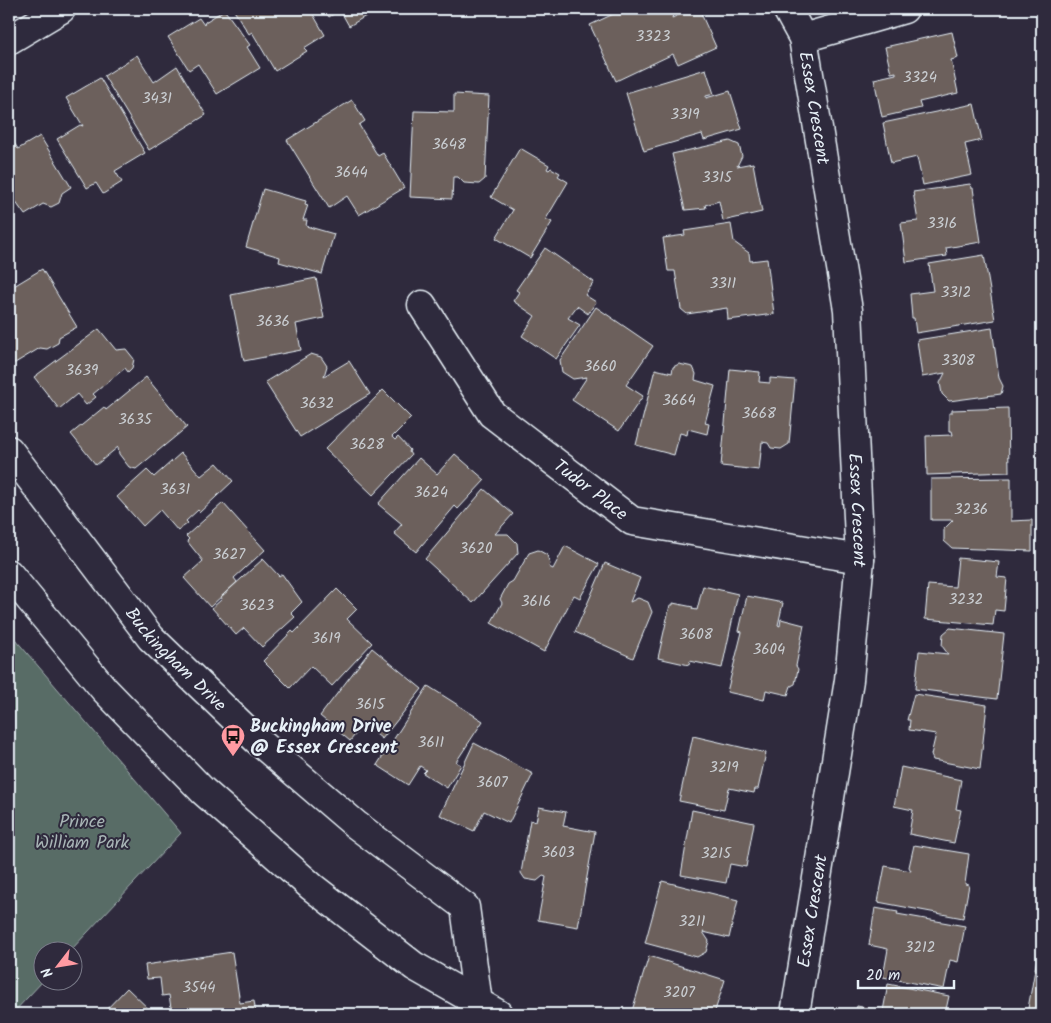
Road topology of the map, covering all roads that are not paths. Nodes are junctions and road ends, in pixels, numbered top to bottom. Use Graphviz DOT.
graph roads {
  1 [pos="61,9"];
  2 [pos="786,9"];
  3 [pos="904,9"];
  4 [pos="803,38"];
  5 [pos="9,40"];
  6 [pos="422,305"];
  7 [pos="9,450"];
  8 [pos="860,558"];
  9 [pos="9,574"];
  10 [pos="488,1008"];
  11 [pos="795,1014"];
  1 -- 5 [label="street"];
  2 -- 4 [label="street, Essex Crescent"];
  3 -- 4 [label="street"];
  4 -- 8 [label="street, Essex Crescent"];
  6 -- 8 [label="street, Tudor Place"];
  7 -- 10 [label="street, Buckingham Drive"];
  8 -- 11 [label="street, Essex Crescent"];
  9 -- 10 [label="street, Buckingham Drive"];
}
